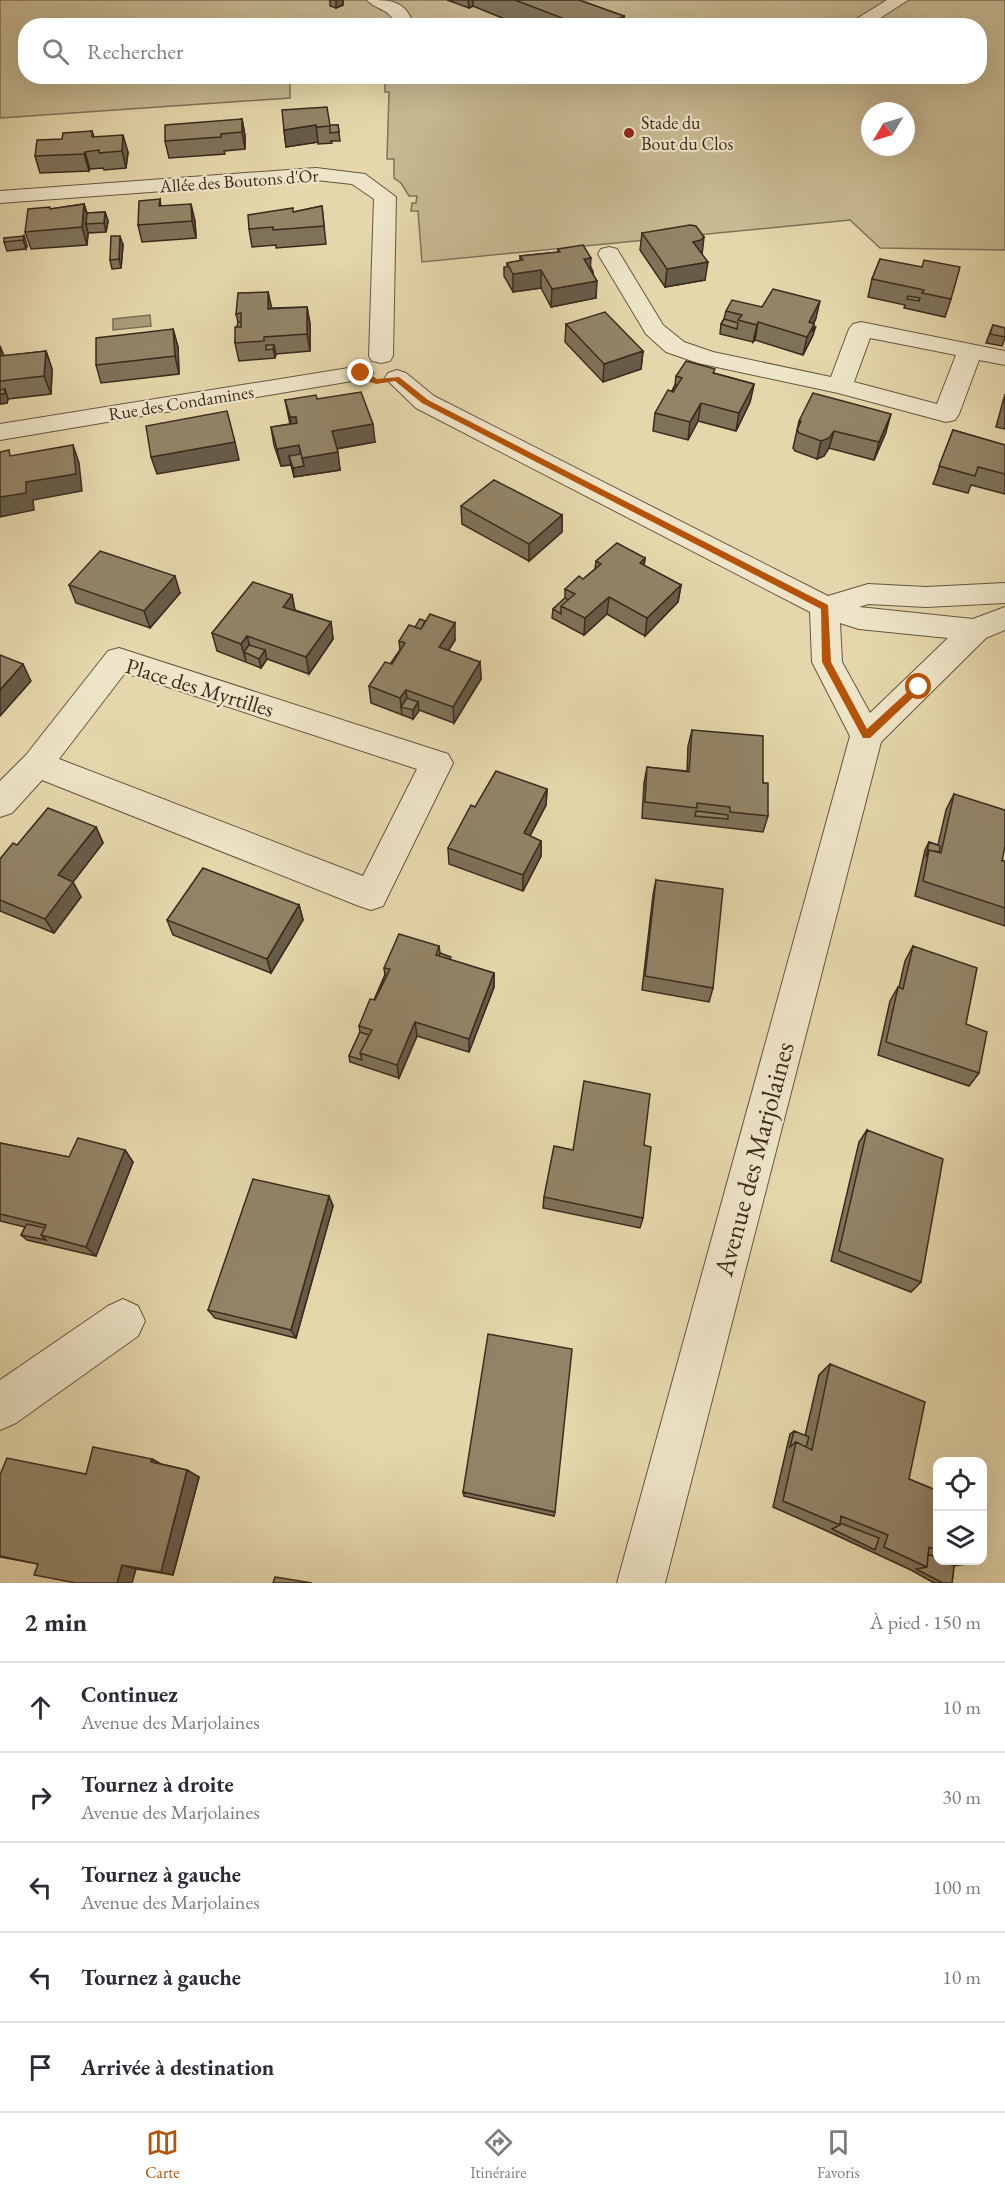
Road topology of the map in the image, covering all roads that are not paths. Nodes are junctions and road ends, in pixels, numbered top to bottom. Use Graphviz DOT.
graph roads {
  1 [pos="376,0"];
  2 [pos="899,0"];
  3 [pos="404,18"];
  4 [pos="868,18"];
  5 [pos="0,197"];
  6 [pos="609,254"];
  7 [pos="969,353"];
  8 [pos="381,356"];
  9 [pos="1005,358"];
  10 [pos="361,373"];
  11 [pos="397,378"];
  12 [pos="840,386"];
  13 [pos="0,432"];
  14 [pos="1005,593"];
  15 [pos="926,597"];
  16 [pos="825,607"];
  17 [pos="1005,618"];
  18 [pos="975,630"];
  19 [pos="866,736"];
  20 [pos="37,764"];
  21 [pos="0,803"];
  22 [pos="123,1321"];
  23 [pos="0,1407"];
  24 [pos="641,1583"];
  1 -- 3 [label="street"];
  2 -- 4 [label="street"];
  5 -- 8 [label="street, Allée des Boutons d'Or"];
  6 -- 12 [label="street"];
  7 -- 9 [label="street"];
  7 -- 12 [label="street"];
  7 -- 12 [label="street"];
  8 -- 10 [label="street"];
  8 -- 11 [label="street"];
  10 -- 11 [label="street"];
  10 -- 13 [label="street, Rue des Condamines"];
  11 -- 16 [label="street"];
  14 -- 15 [label="street"];
  15 -- 16 [label="street"];
  15 -- 18 [label="street"];
  16 -- 18 [label="street"];
  16 -- 19 [label="street"];
  17 -- 18 [label="street"];
  18 -- 19 [label="street"];
  19 -- 24 [label="street, Avenue des Marjolaines"];
  20 -- 20 [label="street, Place des Myrtilles"];
  20 -- 21 [label="street"];
  22 -- 23 [label="street"];
}
